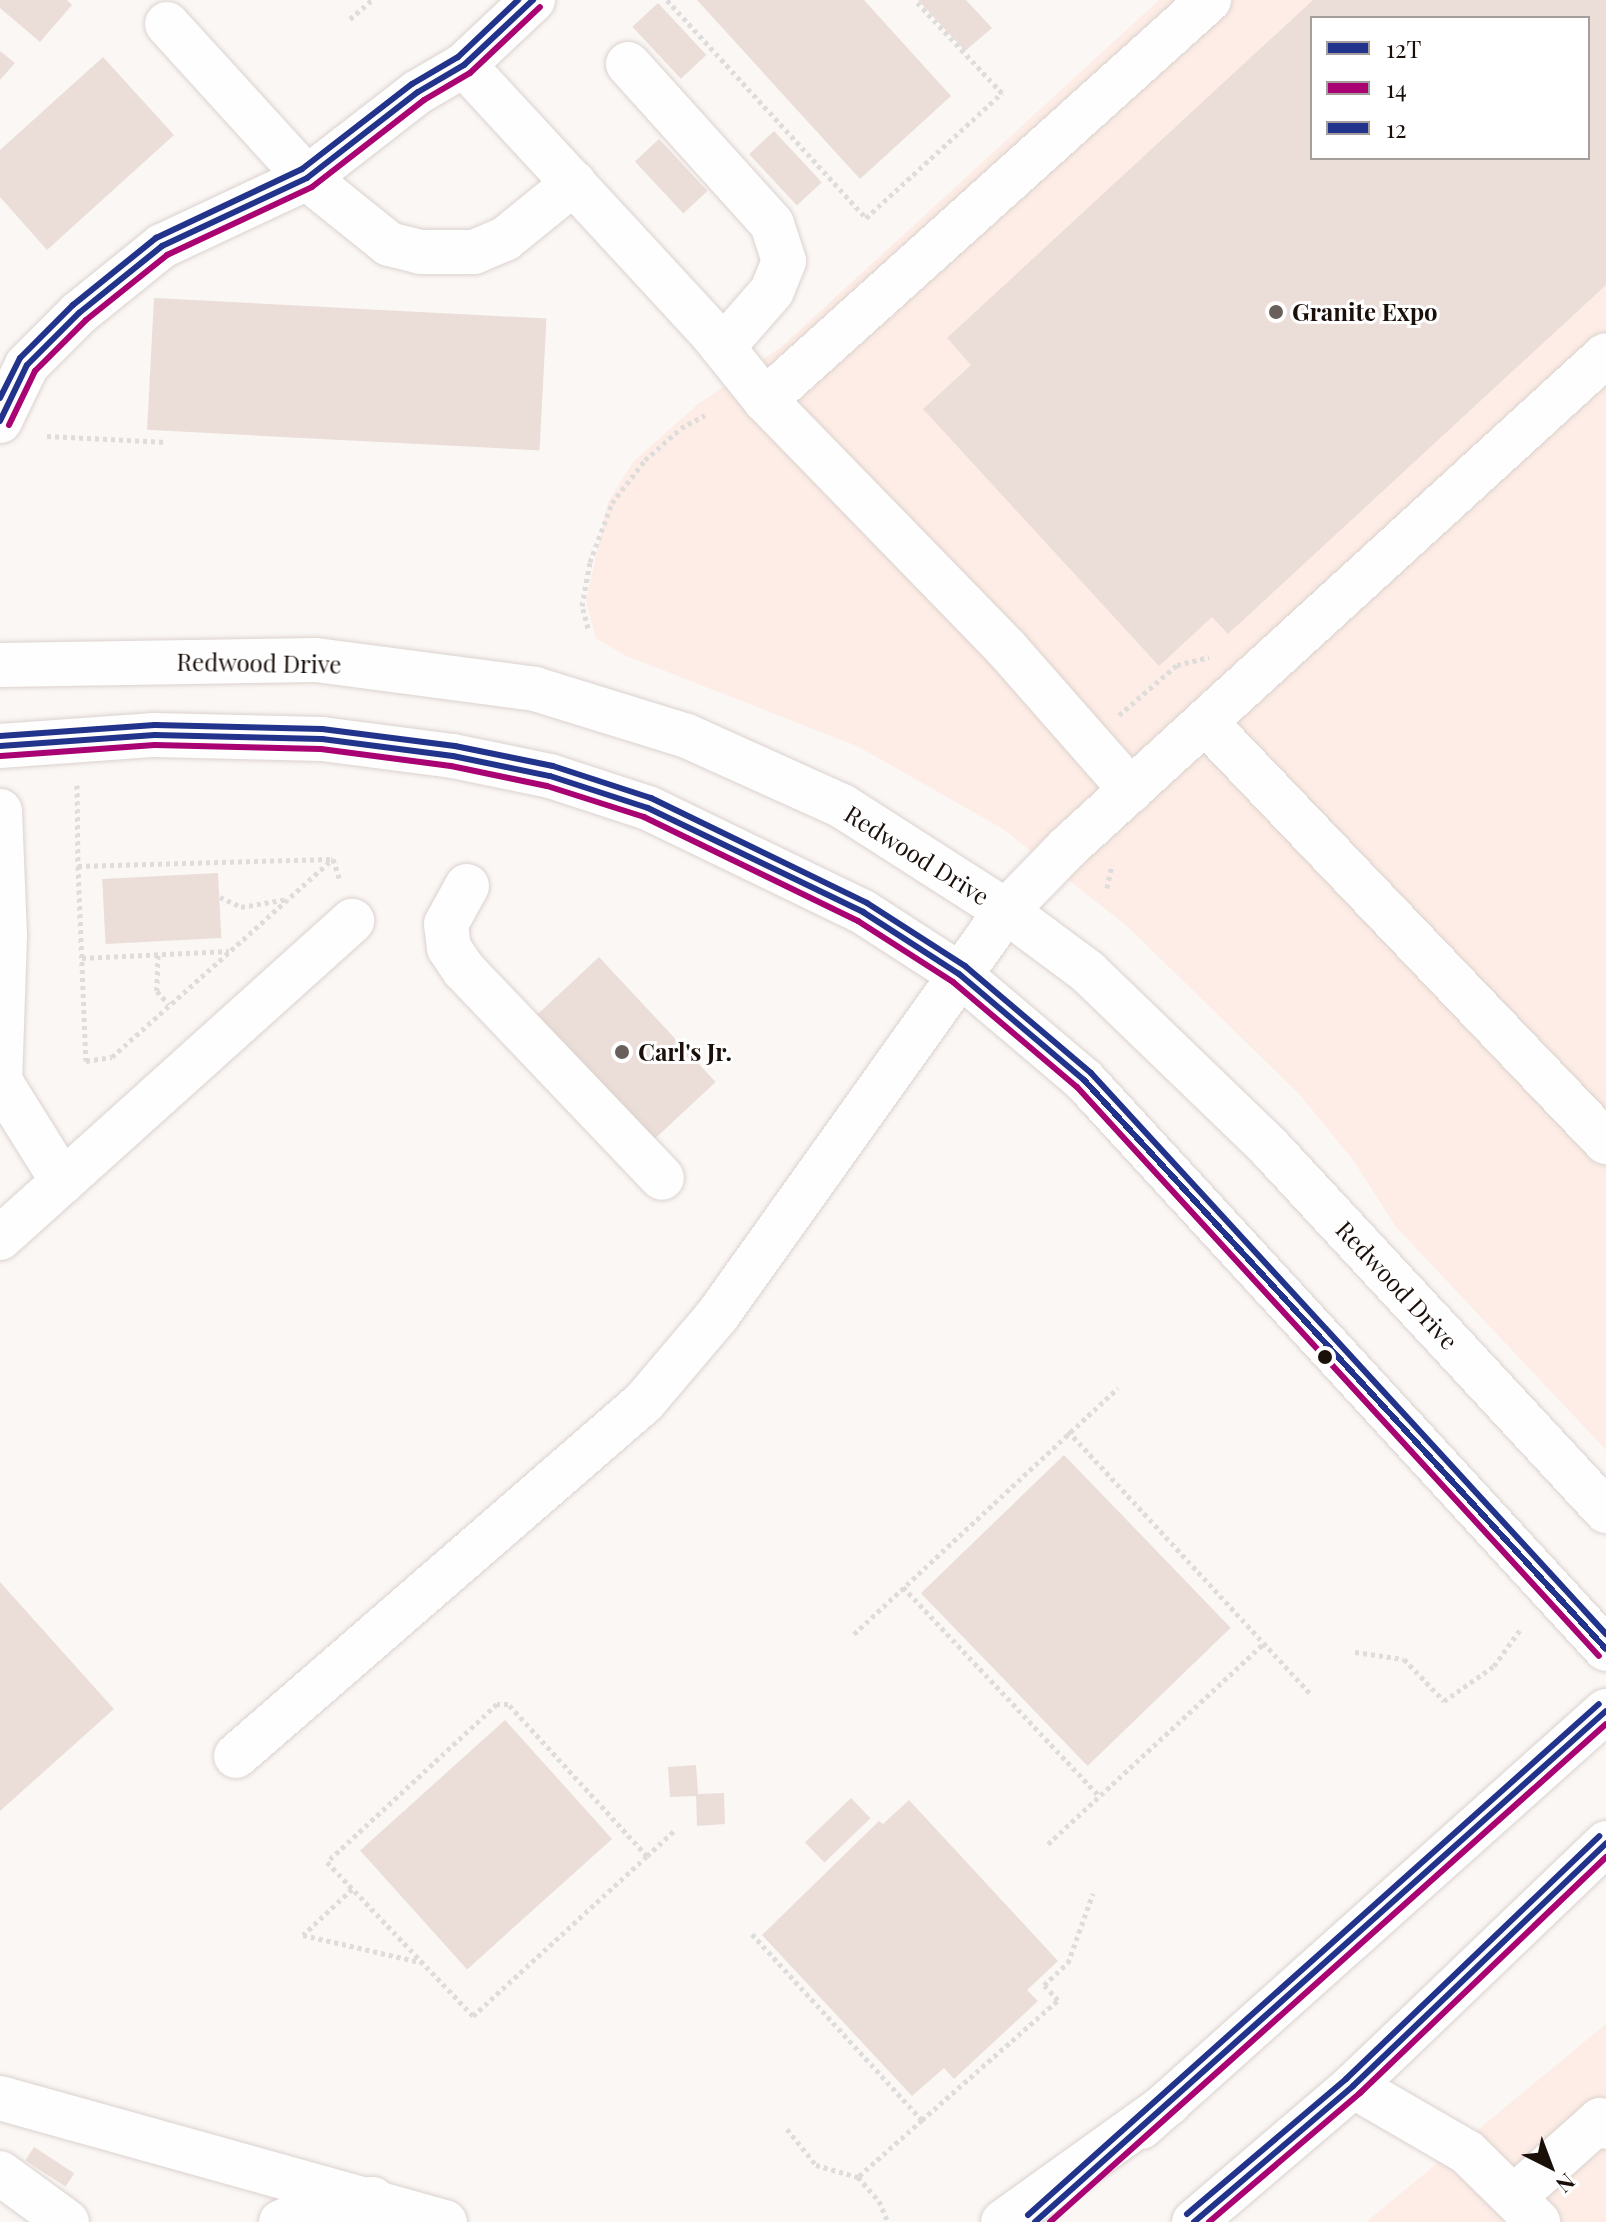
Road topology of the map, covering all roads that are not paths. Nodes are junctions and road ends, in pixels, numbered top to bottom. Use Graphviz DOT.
graph roads {
  1 [pos="533,0"];
  2 [pos="1209,0"];
  3 [pos="167,24"];
  4 [pos="628,64"];
  5 [pos="464,65"];
  6 [pos="307,178"];
  7 [pos="574,183"];
  8 [pos="723,347"];
  9 [pos="1606,355"];
  10 [pos="13,360"];
  11 [pos="765,400"];
  12 [pos="0,421"];
  13 [pos="0,665"];
  14 [pos="1205,722"];
  15 [pos="0,746"];
  16 [pos="1131,790"];
  17 [pos="0,811"];
  18 [pos="467,886"];
  19 [pos="1006,911"];
  20 [pos="352,921"];
  21 [pos="959,974"];
  22 [pos="1,1087"];
  23 [pos="1606,1141"];
  24 [pos="662,1178"];
  25 [pos="63,1182"];
  26 [pos="0,1238"];
  27 [pos="1606,1511"];
  28 [pos="1606,1649"];
  29 [pos="1606,1711"];
  30 [pos="236,1756"];
  31 [pos="1606,1843"];
  32 [pos="1353,2086"];
  33 [pos="0,2098"];
  34 [pos="1169,2103"];
  35 [pos="1606,2127"];
  36 [pos="0,2173"];
  37 [pos="374,2199"];
  38 [pos="1526,2210"];
  39 [pos="67,2222"];
  40 [pos="281,2222"];
  41 [pos="445,2222"];
  42 [pos="1003,2222"];
  43 [pos="1035,2222"];
  44 [pos="1194,2222"];
  1 -- 5 [label="main road"];
  2 -- 11 [label="main road"];
  3 -- 6 [label="main road"];
  4 -- 8 [label="main road"];
  5 -- 6 [label="main road"];
  5 -- 7 [label="main road"];
  6 -- 7 [label="main road"];
  6 -- 10 [label="main road"];
  7 -- 8 [label="main road"];
  8 -- 11 [label="main road"];
  9 -- 14 [label="main road"];
  10 -- 12 [label="main road"];
  11 -- 16 [label="main road"];
  13 -- 19 [label="main road, Redwood Drive"];
  14 -- 16 [label="main road"];
  14 -- 23 [label="main road"];
  15 -- 21 [label="main road"];
  16 -- 19 [label="main road"];
  17 -- 22 [label="main road"];
  18 -- 24 [label="main road"];
  19 -- 21 [label="main road"];
  19 -- 27 [label="main road, Redwood Drive"];
  20 -- 25 [label="main road"];
  21 -- 28 [label="main road"];
  21 -- 30 [label="main road"];
  22 -- 25 [label="main road"];
  25 -- 26 [label="main road"];
  29 -- 34 [label="main road"];
  31 -- 32 [label="main road"];
  32 -- 38 [label="main road"];
  32 -- 44 [label="main road"];
  33 -- 37 [label="main road"];
  34 -- 42 [label="main road"];
  34 -- 43 [label="main road"];
  35 -- 38 [label="main road"];
  36 -- 39 [label="main road"];
  37 -- 40 [label="main road"];
  37 -- 41 [label="main road"];
}
